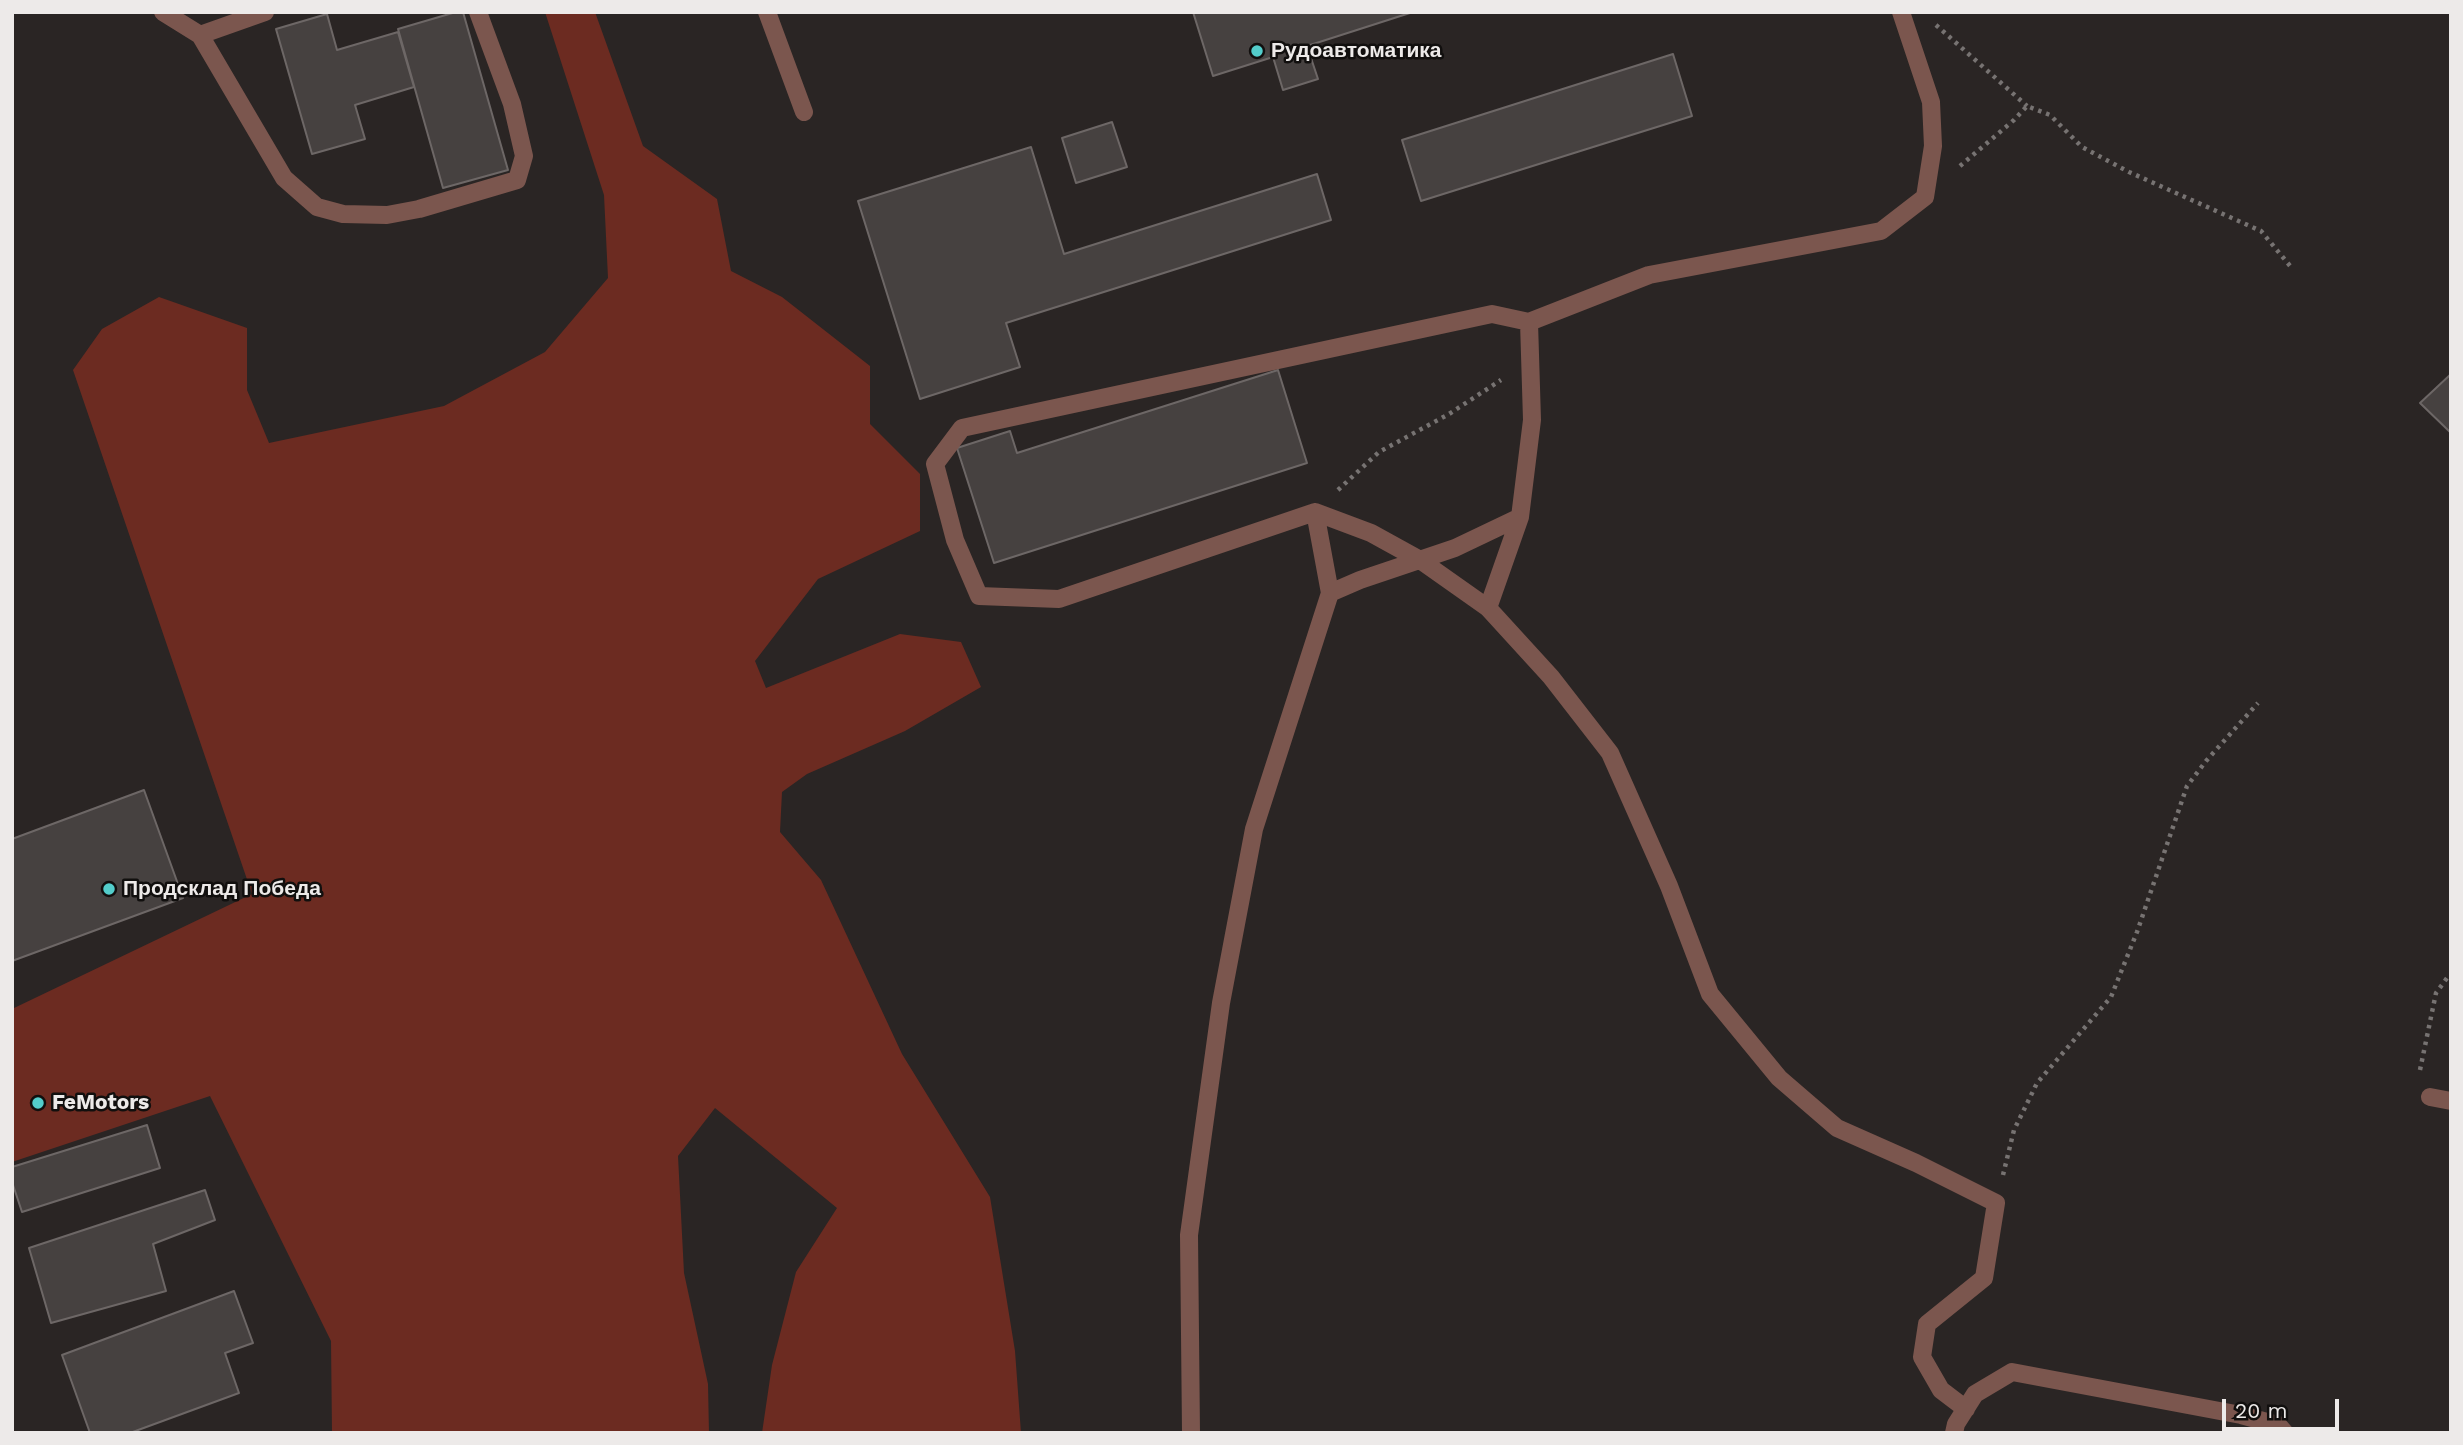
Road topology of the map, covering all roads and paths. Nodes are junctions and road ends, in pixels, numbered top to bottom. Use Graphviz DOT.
graph roads {
  1 [pos="163,12"];
  2 [pos="265,12"];
  3 [pos="478,12"];
  4 [pos="767,12"];
  5 [pos="1901,12"];
  6 [pos="1932,21"];
  7 [pos="200,35"];
  8 [pos="2027,106"];
  9 [pos="804,113"];
  10 [pos="1926,197"];
  11 [pos="2291,267"];
  12 [pos="1529,322"];
  13 [pos="1505,370"];
  14 [pos="1315,512"];
  15 [pos="1520,517"];
  16 [pos="1420,560"];
  17 [pos="1329,593"];
  18 [pos="1488,608"];
  19 [pos="2258,702"];
  20 [pos="2451,978"];
  21 [pos="2430,1097"];
  22 [pos="2451,1101"];
  23 [pos="1996,1203"];
  24 [pos="1966,1409"];
  25 [pos="1191,1433"];
  26 [pos="1954,1433"];
  27 [pos="2285,1433"];
  1 -- 7 [label="lane"];
  2 -- 7 [label="lane"];
  3 -- 7 [label="lane"];
  4 -- 9 [label="lane"];
  5 -- 10 [label="lane"];
  6 -- 8 [label="path"];
  8 -- 10 [label="path"];
  8 -- 11 [label="path"];
  10 -- 12 [label="lane"];
  12 -- 14 [label="lane"];
  12 -- 15 [label="lane"];
  13 -- 14 [label="path"];
  14 -- 16 [label="lane"];
  14 -- 17 [label="lane"];
  15 -- 16 [label="lane"];
  15 -- 18 [label="lane"];
  16 -- 17 [label="lane"];
  16 -- 18 [label="lane"];
  17 -- 25 [label="lane"];
  18 -- 23 [label="lane"];
  19 -- 23 [label="path"];
  20 -- 21 [label="path"];
  21 -- 22 [label="lane"];
  23 -- 24 [label="lane"];
  24 -- 26 [label="lane"];
  24 -- 27 [label="lane"];
}
